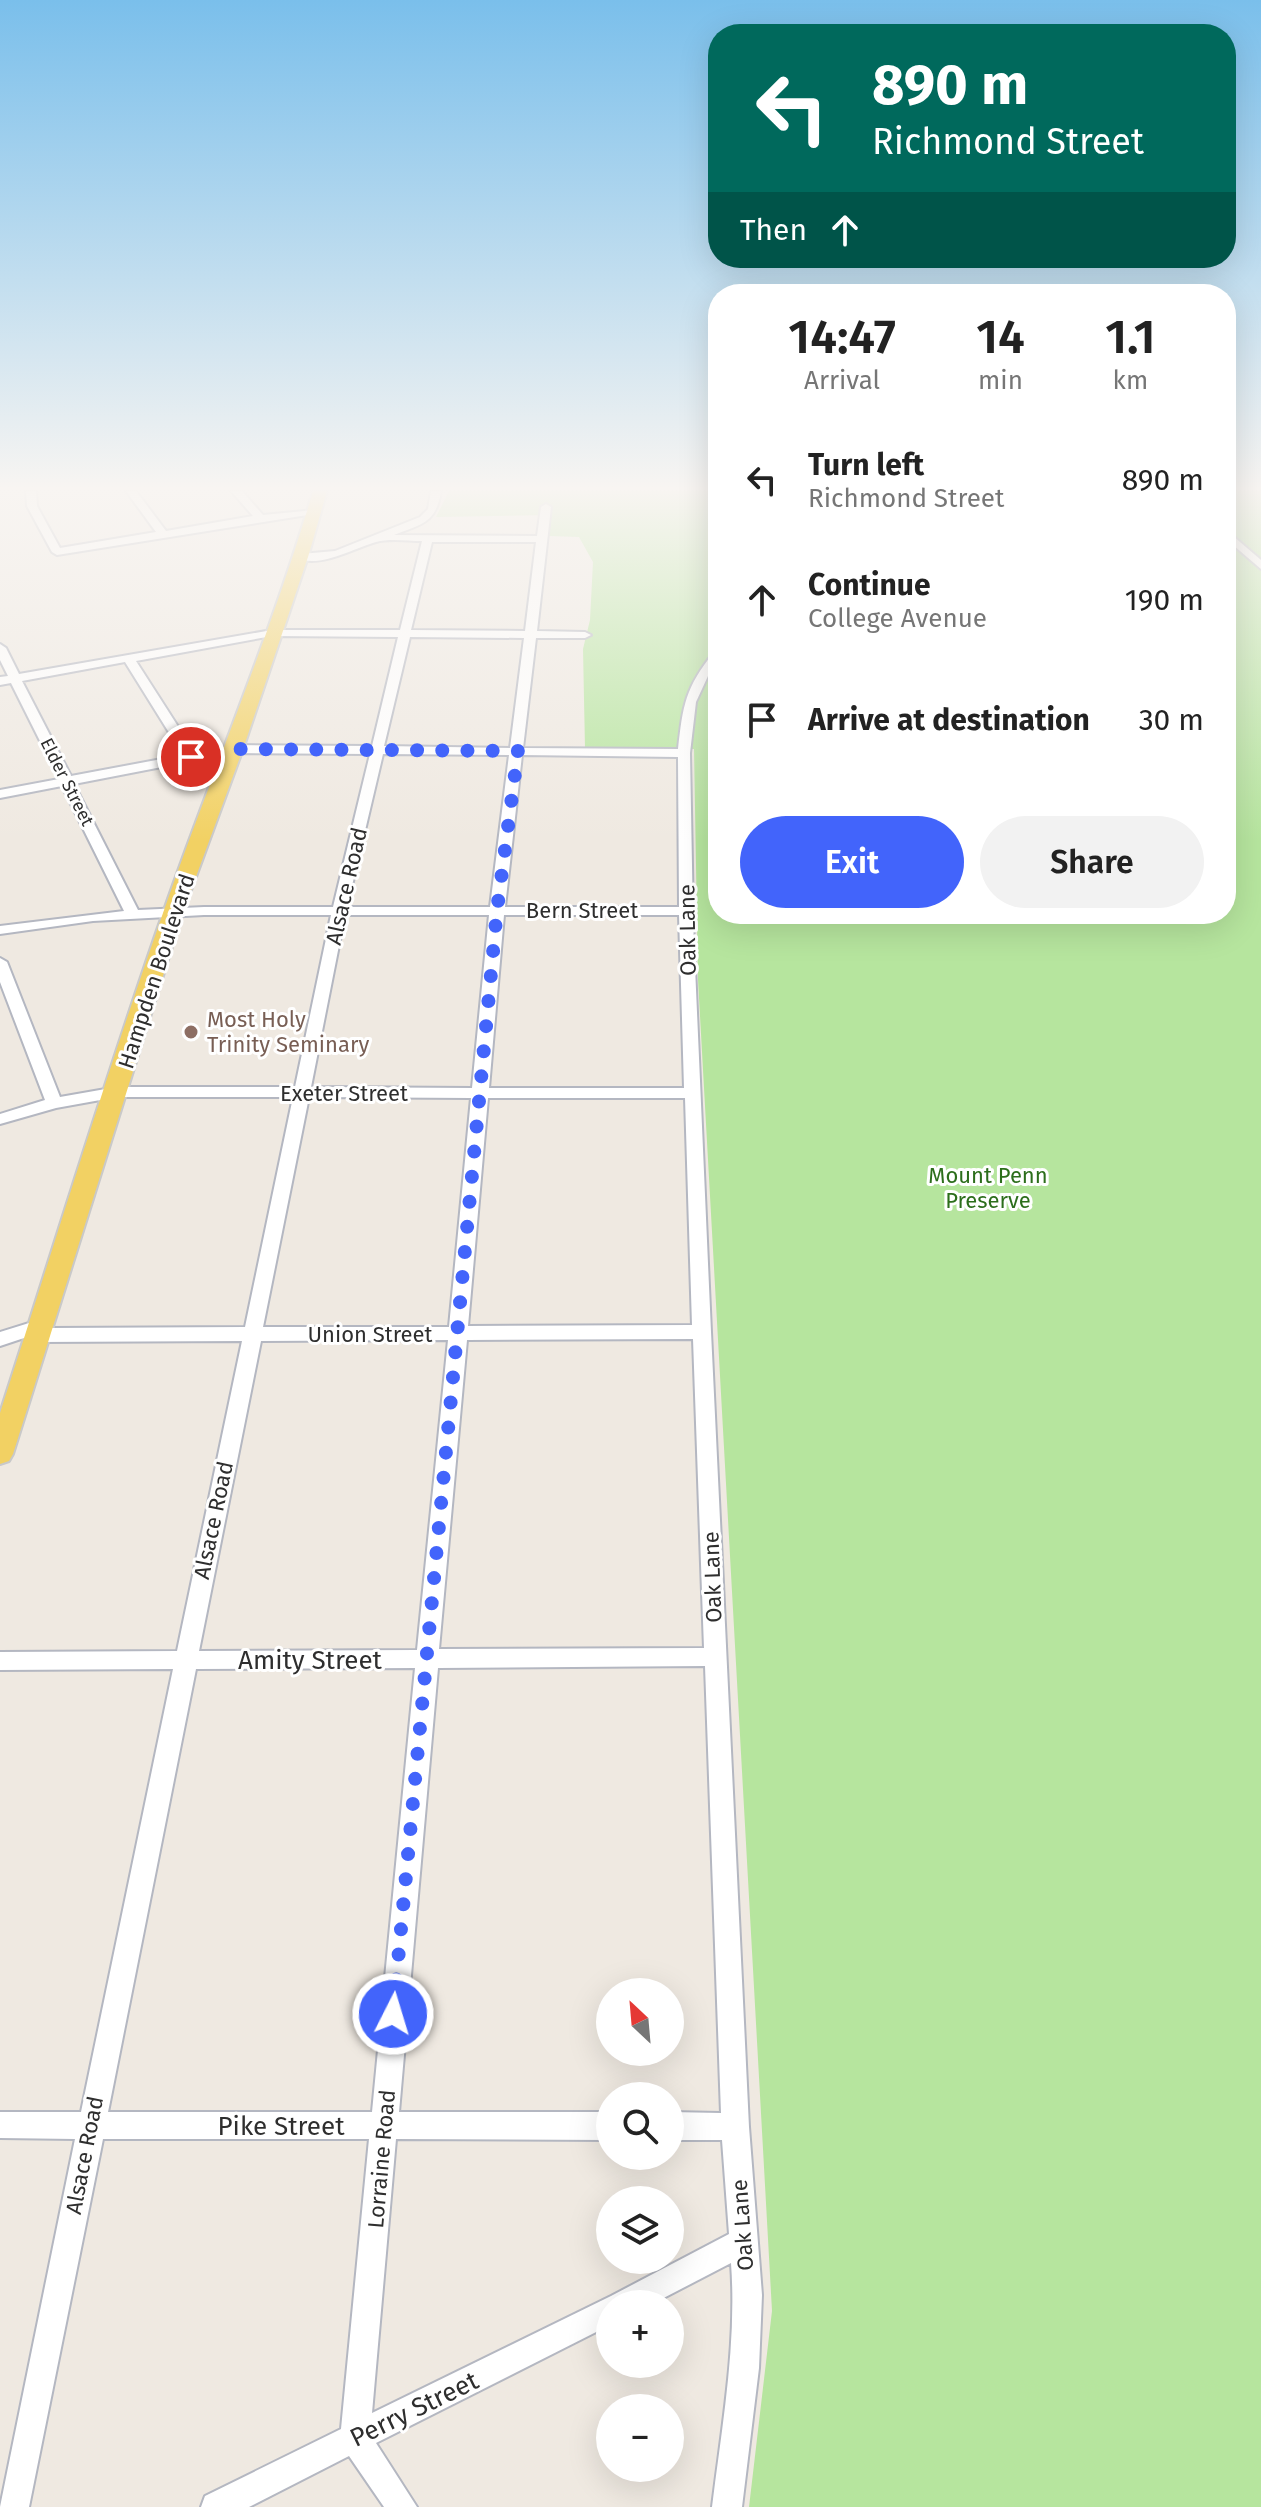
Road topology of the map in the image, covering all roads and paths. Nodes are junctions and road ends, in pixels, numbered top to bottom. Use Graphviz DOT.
graph roads {
  1 [pos="282,608"];
  2 [pos="412,608"];
  3 [pos="535,608"];
  4 [pos="272,633"];
  5 [pos="406,634"];
  6 [pos="532,635"];
  7 [pos="585,635"];
  8 [pos="0,648"];
  9 [pos="129,659"];
  10 [pos="708,668"];
  11 [pos="15,678"];
  12 [pos="0,681"];
  13 [pos="234,749"];
  14 [pos="378,750"];
  15 [pos="518,751"];
  16 [pos="684,753"];
  17 [pos="191,757"];
  18 [pos="66,781"];
  19 [pos="0,794"];
  20 [pos="339,910"];
  21 [pos="497,910"];
  22 [pos="686,911"];
  23 [pos="173,912"];
  24 [pos="133,915"];
  25 [pos="0,930"];
  26 [pos="0,962"];
  27 [pos="117,1092"];
  28 [pos="301,1092"];
  29 [pos="692,1093"];
  30 [pos="479,1094"];
  31 [pos="54,1103"];
  32 [pos="0,1119"];
  33 [pos="40,1331"];
  34 [pos="702,1332"];
  35 [pos="251,1334"];
  36 [pos="457,1334"];
  37 [pos="0,1339"];
  38 [pos="0,1454"];
  39 [pos="715,1657"];
  40 [pos="426,1659"];
  41 [pos="185,1660"];
  42 [pos="0,1661"];
  43 [pos="0,2125"];
  44 [pos="384,2125"];
  45 [pos="596,2126"];
  46 [pos="684,2126"];
  47 [pos="89,2127"];
  48 [pos="735,2127"];
  49 [pos="741,2243"];
  50 [pos="649,2290"];
  51 [pos="596,2317"];
  52 [pos="355,2438"];
  53 [pos="14,2507"];
  54 [pos="216,2507"];
  55 [pos="402,2507"];
  56 [pos="727,2507"];
  1 -- 4 [label="main road, Hampden Boulevard"];
  2 -- 5 [label="street, Alsace Road"];
  3 -- 6 [label="street, Lorraine Road"];
  4 -- 5 [label="street"];
  4 -- 9 [label="street"];
  4 -- 13 [label="main road, Hampden Boulevard"];
  5 -- 6 [label="street"];
  5 -- 14 [label="street, Alsace Road"];
  6 -- 7 [label="street"];
  6 -- 15 [label="street, Lorraine Road"];
  8 -- 11 [label="street, Elder Street"];
  9 -- 11 [label="street"];
  9 -- 17 [label="street"];
  10 -- 16 [label="street, Oak Lane"];
  11 -- 12 [label="street"];
  11 -- 18 [label="street, Elder Street"];
  13 -- 14 [label="street"];
  13 -- 17 [label="street"];
  13 -- 23 [label="main road, Hampden Boulevard"];
  14 -- 15 [label="street"];
  14 -- 20 [label="street, Alsace Road"];
  15 -- 16 [label="street"];
  15 -- 21 [label="street, Lorraine Road"];
  16 -- 22 [label="street, Oak Lane"];
  17 -- 18 [label="street"];
  18 -- 19 [label="street"];
  18 -- 24 [label="street, Elder Street"];
  20 -- 21 [label="street, Bern Street"];
  20 -- 23 [label="street, Bern Street"];
  20 -- 28 [label="street, Alsace Road"];
  21 -- 22 [label="street, Bern Street"];
  21 -- 30 [label="street, Lorraine Road"];
  22 -- 29 [label="street, Oak Lane"];
  23 -- 24 [label="street, Bern Street"];
  23 -- 27 [label="main road, Hampden Boulevard"];
  24 -- 25 [label="street, Bern Street"];
  26 -- 31 [label="street"];
  27 -- 28 [label="street, Exeter Street"];
  27 -- 31 [label="street, Exeter Street"];
  27 -- 33 [label="main road, Hampden Boulevard"];
  28 -- 30 [label="street, Exeter Street"];
  28 -- 35 [label="street, Alsace Road"];
  29 -- 30 [label="street, Exeter Street"];
  29 -- 34 [label="street, Oak Lane"];
  30 -- 36 [label="street, Lorraine Road"];
  31 -- 32 [label="street, Exeter Street"];
  33 -- 35 [label="street, Union Street"];
  33 -- 37 [label="street, Union Street"];
  33 -- 38 [label="main road, Hampden Boulevard"];
  34 -- 36 [label="street, Union Street"];
  34 -- 39 [label="street, Oak Lane"];
  35 -- 36 [label="street, Union Street"];
  35 -- 41 [label="street, Alsace Road"];
  36 -- 40 [label="street, Lorraine Road"];
  39 -- 40 [label="street, Amity Street"];
  39 -- 48 [label="street, Oak Lane"];
  40 -- 41 [label="street, Amity Street"];
  40 -- 44 [label="street, Lorraine Road"];
  41 -- 42 [label="street, Amity Street"];
  41 -- 47 [label="street, Alsace Road"];
  43 -- 47 [label="street, Pike Street"];
  44 -- 45 [label="street, Pike Street"];
  44 -- 47 [label="street, Pike Street"];
  44 -- 52 [label="street, Lorraine Road"];
  46 -- 48 [label="street"];
  47 -- 53 [label="street, Alsace Road"];
  48 -- 49 [label="street, Oak Lane"];
  49 -- 50 [label="street"];
  49 -- 56 [label="street, Oak Lane"];
  51 -- 52 [label="street, Perry Street"];
  52 -- 54 [label="street, Perry Street"];
  52 -- 55 [label="street"];
}
